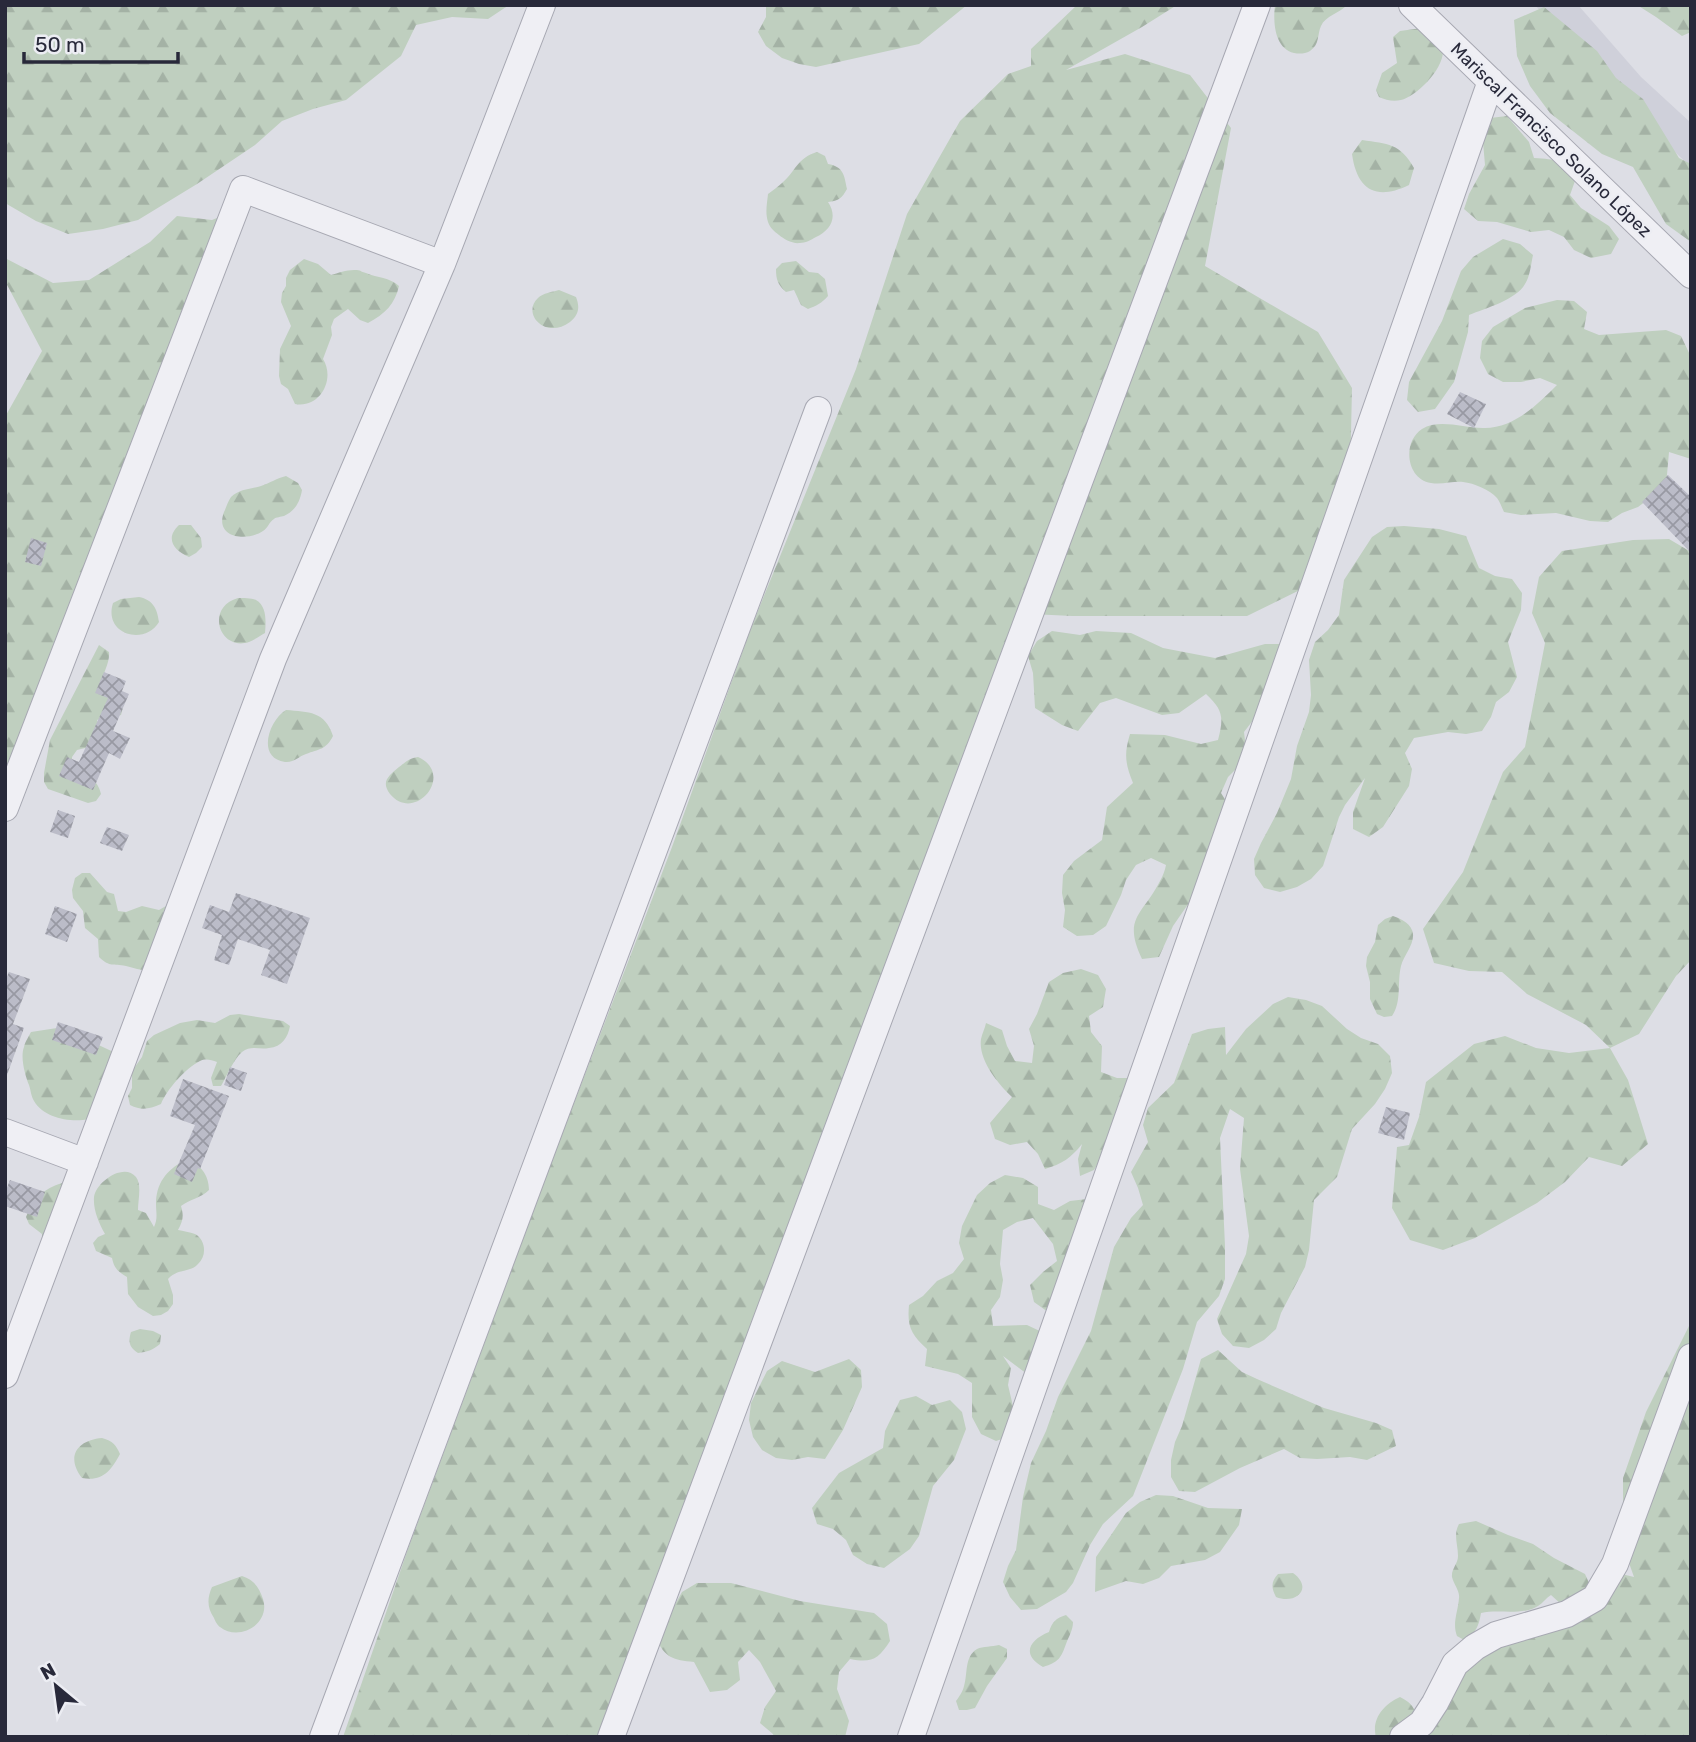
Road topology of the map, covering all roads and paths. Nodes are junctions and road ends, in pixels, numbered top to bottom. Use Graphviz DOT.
graph roads {
  1 [pos="542,5"];
  2 [pos="1257,5"];
  3 [pos="1412,5"];
  4 [pos="1491,81"];
  5 [pos="442,264"];
  6 [pos="1691,275"];
  7 [pos="818,410"];
  8 [pos="5,808"];
  9 [pos="5,1132"];
  10 [pos="85,1162"];
  11 [pos="1691,1357"];
  12 [pos="5,1375"];
  13 [pos="323,1737"];
  14 [pos="611,1737"];
  15 [pos="911,1737"];
  16 [pos="1403,1737"];
  1 -- 5 [label="street"];
  2 -- 14 [label="street"];
  3 -- 4 [label="street, Mariscal Francisco Solano López"];
  4 -- 6 [label="street, Mariscal Francisco Solano López"];
  4 -- 15 [label="street"];
  5 -- 8 [label="street"];
  5 -- 10 [label="street"];
  7 -- 13 [label="street"];
  9 -- 10 [label="street"];
  10 -- 12 [label="street"];
  11 -- 16 [label="street"];
}
